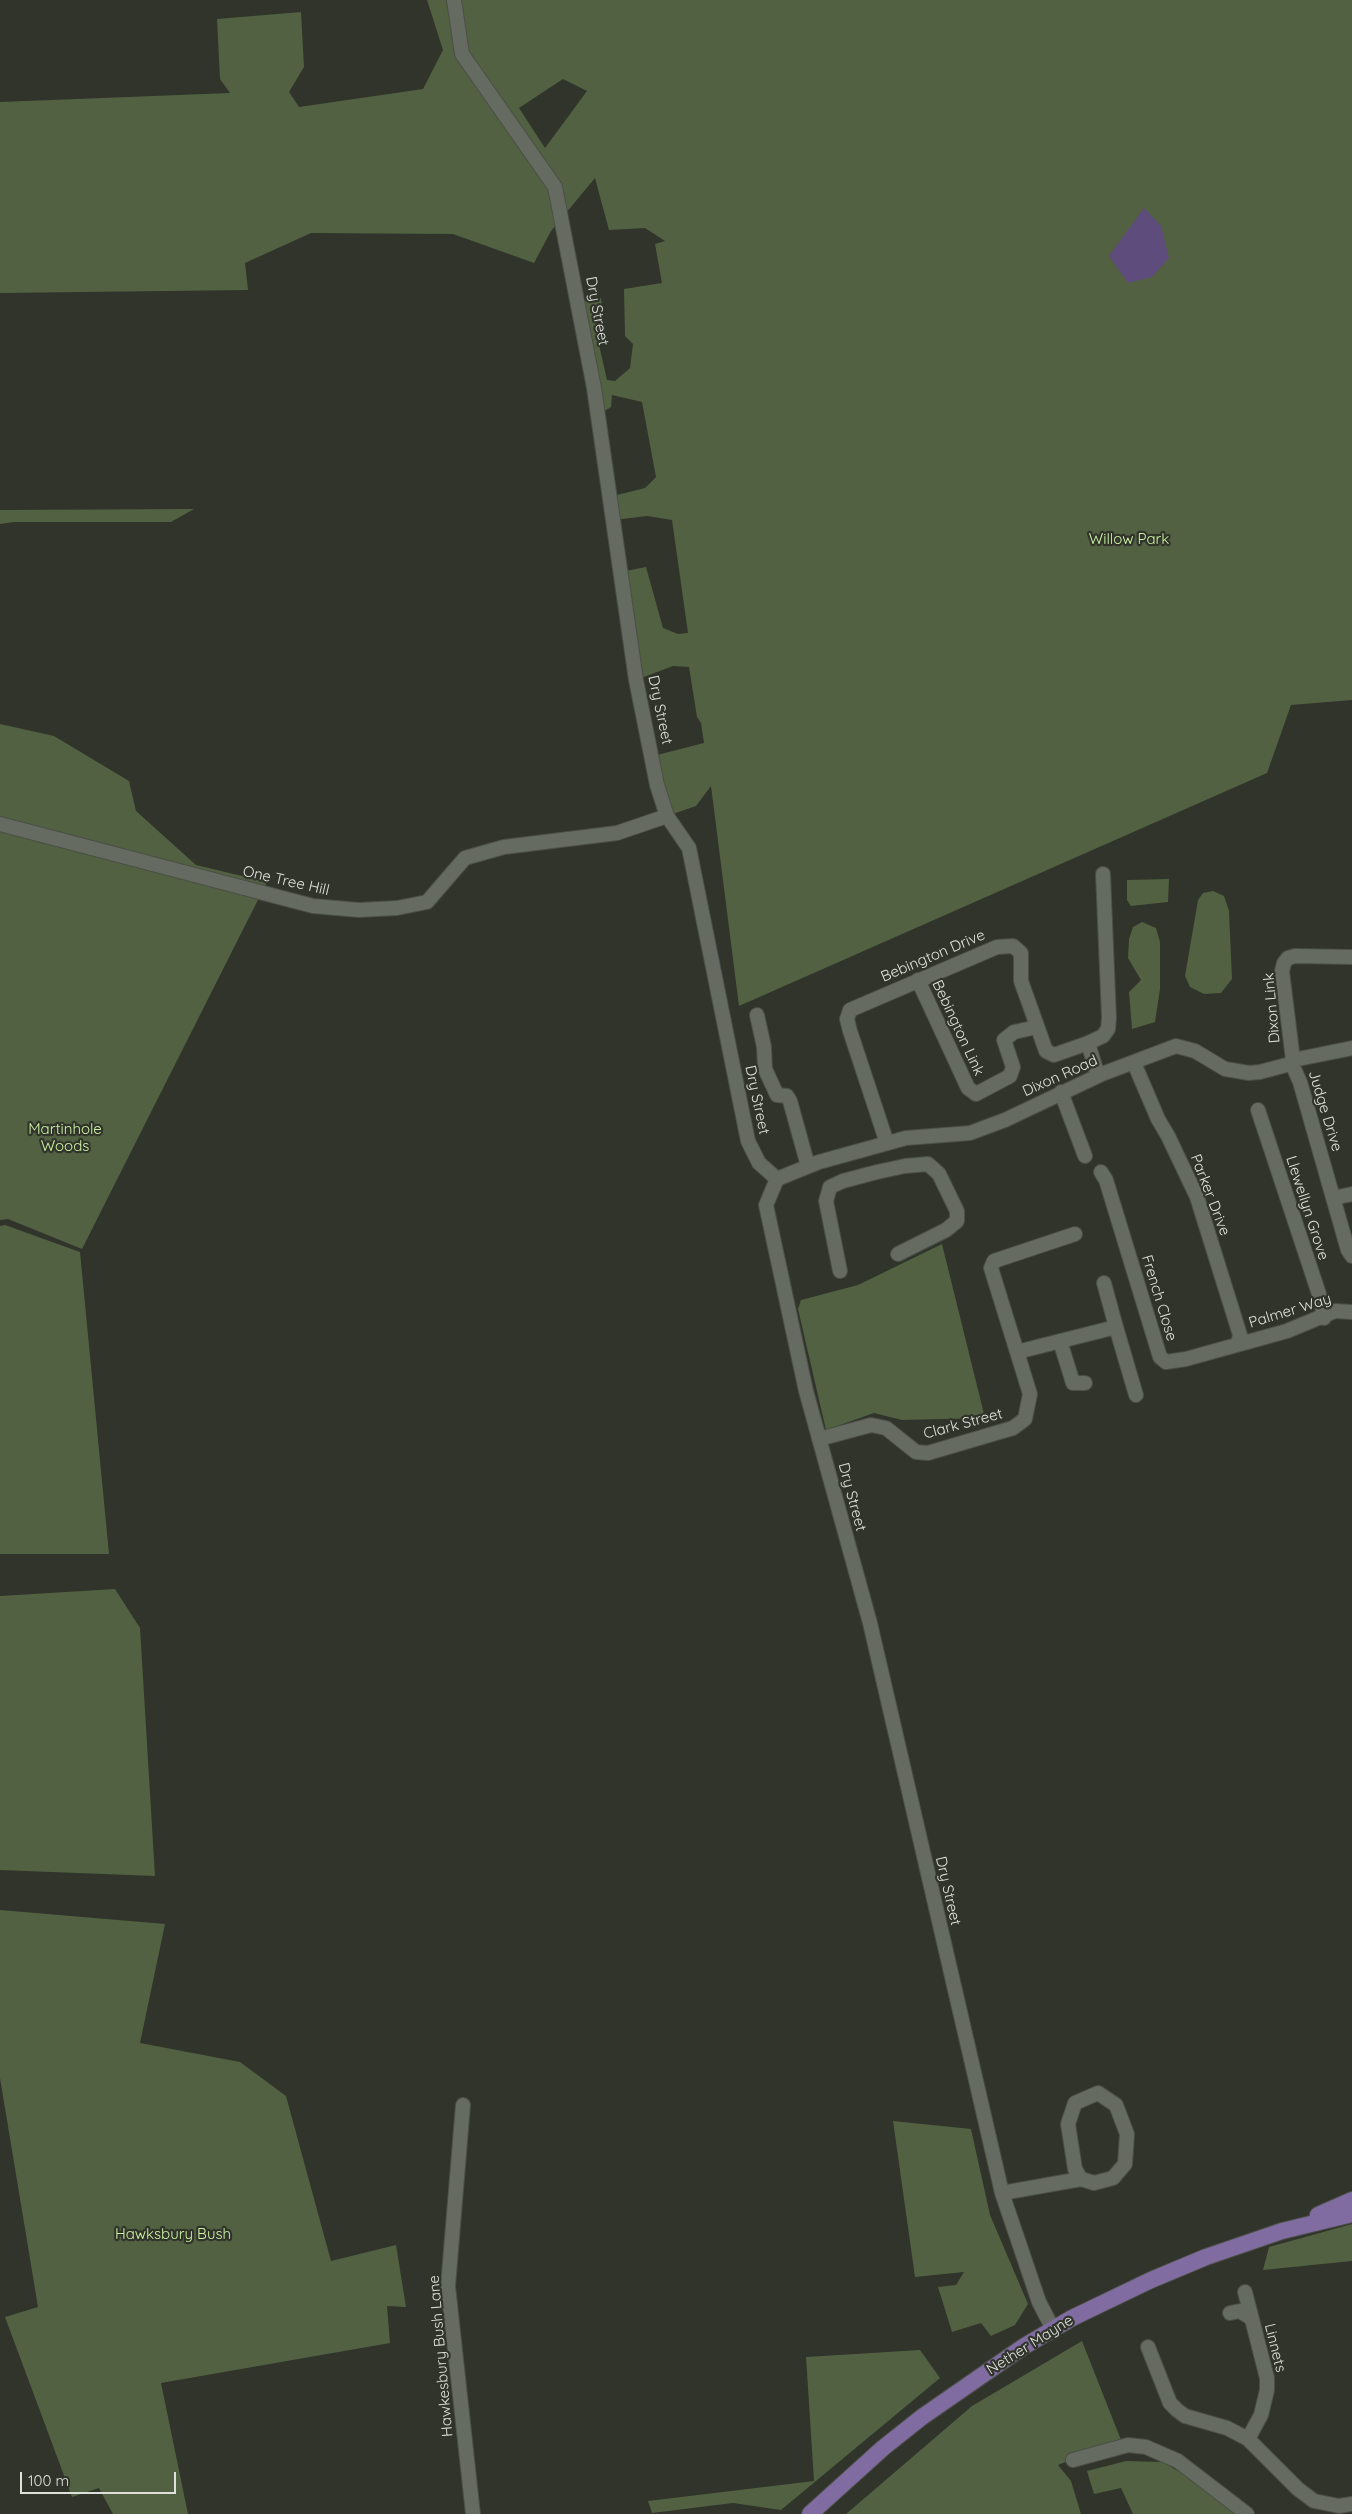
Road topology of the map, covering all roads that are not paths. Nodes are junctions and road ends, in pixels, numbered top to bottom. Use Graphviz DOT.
graph roads {
  1 [pos="454,0"];
  2 [pos="667,816"];
  3 [pos="0,824"];
  4 [pos="1103,874"];
  5 [pos="1352,957"];
  6 [pos="918,980"];
  7 [pos="758,1015"];
  8 [pos="1037,1026"];
  9 [pos="1088,1043"];
  10 [pos="1352,1048"];
  11 [pos="1292,1061"];
  12 [pos="1134,1063"];
  13 [pos="1098,1076"];
  14 [pos="1061,1092"];
  15 [pos="1258,1110"];
  16 [pos="887,1143"];
  17 [pos="852,1153"];
  18 [pos="1085,1156"];
  19 [pos="808,1166"];
  20 [pos="1100,1172"];
  21 [pos="858,1176"];
  22 [pos="777,1179"];
  23 [pos="1352,1194"];
  24 [pos="1333,1198"];
  25 [pos="1075,1234"];
  26 [pos="898,1254"];
  27 [pos="1352,1256"];
  28 [pos="840,1271"];
  29 [pos="1104,1284"];
  30 [pos="1352,1312"];
  31 [pos="1324,1318"];
  32 [pos="1116,1327"];
  33 [pos="1060,1341"];
  34 [pos="1238,1343"];
  35 [pos="1017,1352"];
  36 [pos="1085,1383"];
  37 [pos="1136,1395"];
  38 [pos="819,1439"];
  39 [pos="464,2106"];
  40 [pos="1080,2179"];
  41 [pos="1002,2193"];
  42 [pos="1352,2200"];
  43 [pos="1352,2214"];
  44 [pos="1282,2231"];
  45 [pos="1245,2292"];
  46 [pos="1230,2313"];
  47 [pos="1251,2318"];
  48 [pos="1053,2329"];
  49 [pos="1148,2347"];
  50 [pos="1248,2439"];
  51 [pos="1073,2460"];
  52 [pos="1352,2504"];
  53 [pos="473,2514"];
  54 [pos="810,2514"];
  55 [pos="1247,2514"];
  1 -- 2 [label="street, Dry Street"];
  2 -- 3 [label="street, One Tree Hill"];
  2 -- 22 [label="street, Dry Street"];
  4 -- 9 [label="street, Bebington Drive"];
  5 -- 11 [label="street, Dixon Link"];
  6 -- 8 [label="street, Bebington Drive"];
  6 -- 8 [label="street, Bebington Link"];
  6 -- 16 [label="street, Bebington Drive"];
  7 -- 19 [label="street"];
  8 -- 9 [label="street, Bebington Drive"];
  9 -- 13 [label="street"];
  10 -- 11 [label="street, Dixon Road"];
  11 -- 12 [label="street, Dixon Road"];
  11 -- 24 [label="street, Judge Drive"];
  12 -- 13 [label="street, Dixon Road"];
  12 -- 34 [label="street, Parker Drive"];
  13 -- 14 [label="street, Dixon Road"];
  14 -- 16 [label="street, Dixon Road"];
  14 -- 18 [label="street"];
  15 -- 31 [label="street, Llewellyn Grove"];
  16 -- 17 [label="street, Dixon Road"];
  17 -- 19 [label="street, Dixon Road"];
  17 -- 21 [label="street"];
  19 -- 22 [label="street, Dixon Road"];
  20 -- 34 [label="street, French Close"];
  21 -- 26 [label="street"];
  21 -- 28 [label="street"];
  22 -- 38 [label="street, Dry Street"];
  23 -- 24 [label="street"];
  24 -- 27 [label="street, Judge Drive"];
  25 -- 35 [label="street, Clark Street"];
  29 -- 32 [label="street"];
  30 -- 31 [label="street, Palmer Way"];
  31 -- 34 [label="street, Palmer Way"];
  32 -- 33 [label="street"];
  32 -- 37 [label="street"];
  33 -- 35 [label="street"];
  33 -- 36 [label="street"];
  35 -- 38 [label="street, Clark Street"];
  38 -- 41 [label="street, Dry Street"];
  39 -- 53 [label="street, Hawkesbury Bush Lane"];
  40 -- 40 [label="street"];
  40 -- 41 [label="street"];
  41 -- 48 [label="street, Dry Street"];
  42 -- 44 [label="main road, Nether Mayne"];
  43 -- 44 [label="main road, Nether Mayne"];
  44 -- 48 [label="main road, Nether Mayne"];
  45 -- 47 [label="street, Linnets"];
  46 -- 47 [label="street"];
  47 -- 50 [label="street, Linnets"];
  48 -- 54 [label="main road, Nether Mayne"];
  49 -- 50 [label="street"];
  50 -- 52 [label="street"];
  51 -- 55 [label="street"];
}
